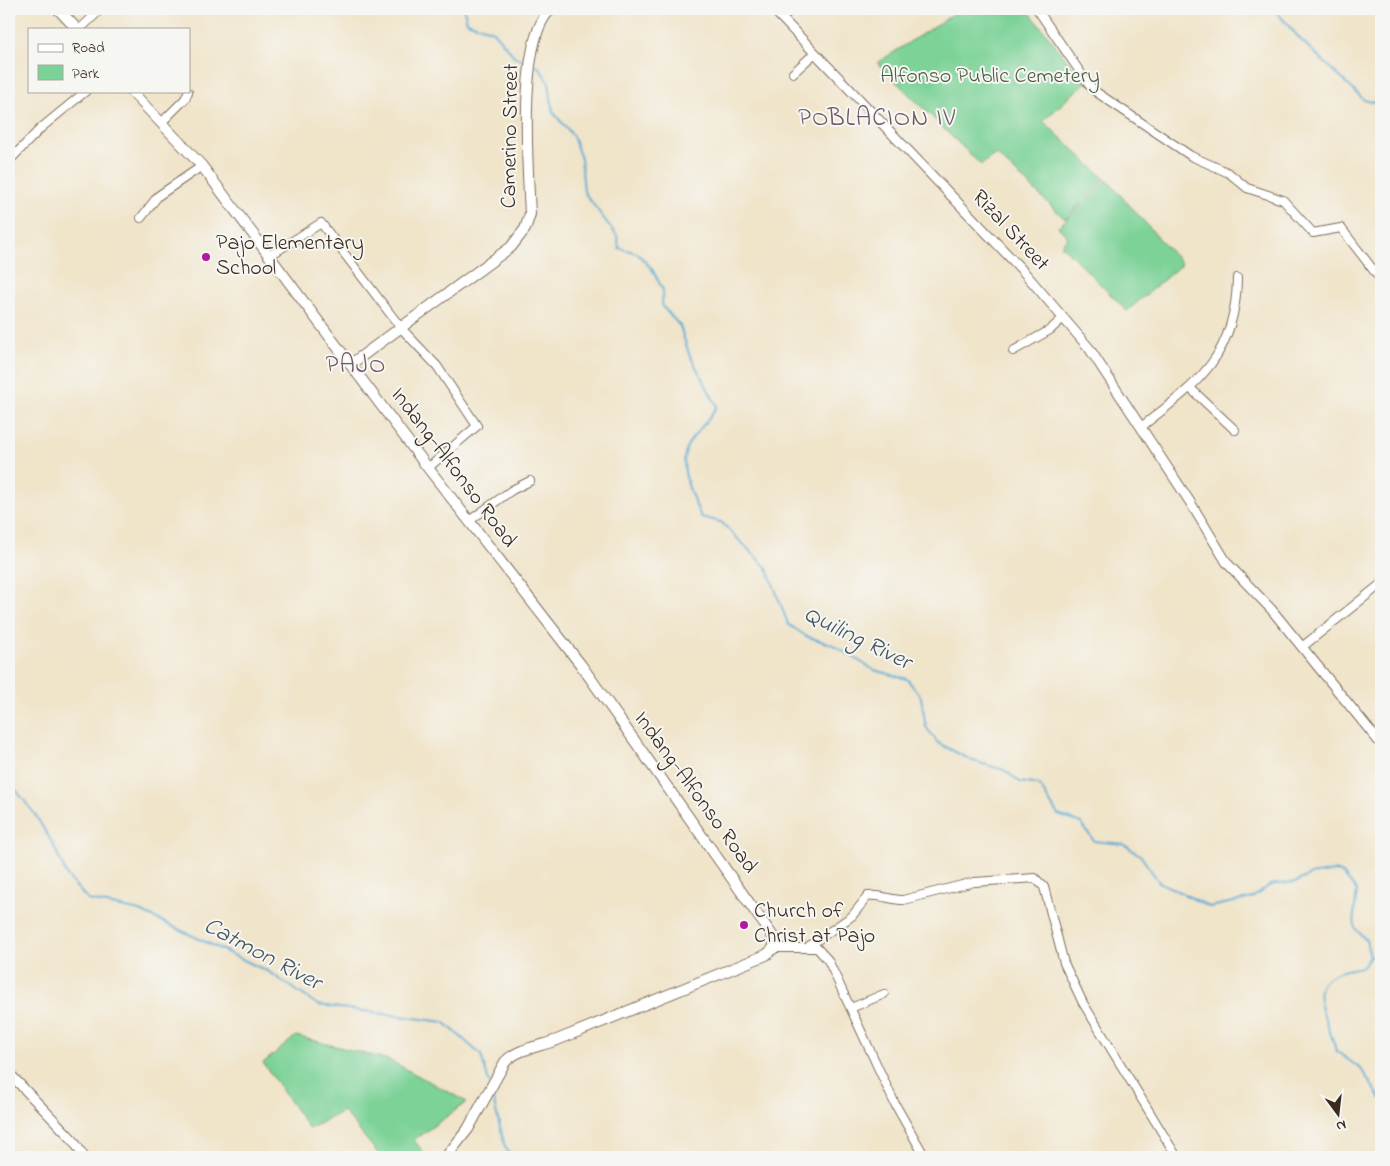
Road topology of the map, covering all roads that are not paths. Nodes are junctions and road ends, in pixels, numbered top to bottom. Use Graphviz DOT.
graph roads {
  1 [pos="58,9"];
  2 [pos="101,9"];
  3 [pos="552,9"];
  4 [pos="773,9"];
  5 [pos="792,9"];
  6 [pos="1037,9"];
  7 [pos="781,17"];
  8 [pos="77,28"];
  9 [pos="79,28"];
  10 [pos="815,53"];
  11 [pos="793,72"];
  12 [pos="85,92"];
  13 [pos="132,92"];
  14 [pos="188,92"];
  15 [pos="161,123"];
  16 [pos="9,161"];
  17 [pos="202,166"];
  18 [pos="141,218"];
  19 [pos="269,256"];
  20 [pos="1237,278"];
  21 [pos="1381,280"];
  22 [pos="1063,318"];
  23 [pos="401,328"];
  24 [pos="1013,351"];
  25 [pos="352,364"];
  26 [pos="1190,388"];
  27 [pos="1140,427"];
  28 [pos="1234,430"];
  29 [pos="428,468"];
  30 [pos="530,480"];
  31 [pos="469,521"];
  32 [pos="1381,584"];
  33 [pos="1302,647"];
  34 [pos="1381,744"];
  35 [pos="809,946"];
  36 [pos="774,948"];
  37 [pos="884,994"];
  38 [pos="851,1008"];
  39 [pos="9,1073"];
  40 [pos="84,1157"];
  41 [pos="446,1157"];
  42 [pos="925,1157"];
  43 [pos="1177,1157"];
  1 -- 8 [label="main road"];
  2 -- 9 [label="street"];
  3 -- 23 [label="main road, Camerino Street"];
  4 -- 7 [label="street, Rizal Street"];
  5 -- 7 [label="street"];
  6 -- 21 [label="street"];
  7 -- 10 [label="street, Rizal Street"];
  10 -- 11 [label="street"];
  10 -- 22 [label="street, Rizal Street"];
  12 -- 16 [label="street"];
  13 -- 15 [label="main road, Indang-Alfonso Road"];
  14 -- 15 [label="street"];
  15 -- 17 [label="main road, Indang-Alfonso Road"];
  17 -- 18 [label="street"];
  17 -- 19 [label="main road, Indang-Alfonso Road"];
  19 -- 23 [label="street"];
  19 -- 25 [label="main road, Indang-Alfonso Road"];
  20 -- 26 [label="street"];
  22 -- 24 [label="street"];
  22 -- 27 [label="street, Rizal Street"];
  23 -- 25 [label="main road, Camerino Street"];
  23 -- 29 [label="street"];
  25 -- 29 [label="main road, Indang-Alfonso Road"];
  26 -- 27 [label="street"];
  26 -- 28 [label="street"];
  27 -- 33 [label="street, Rizal Street"];
  29 -- 31 [label="main road, Indang-Alfonso Road"];
  30 -- 31 [label="street"];
  31 -- 36 [label="main road, Indang-Alfonso Road"];
  32 -- 33 [label="street"];
  33 -- 34 [label="street, Rizal Street"];
  35 -- 36 [label="street"];
  35 -- 38 [label="street"];
  35 -- 43 [label="street"];
  36 -- 41 [label="main road"];
  37 -- 38 [label="street"];
  38 -- 42 [label="street"];
  39 -- 40 [label="street"];
}
